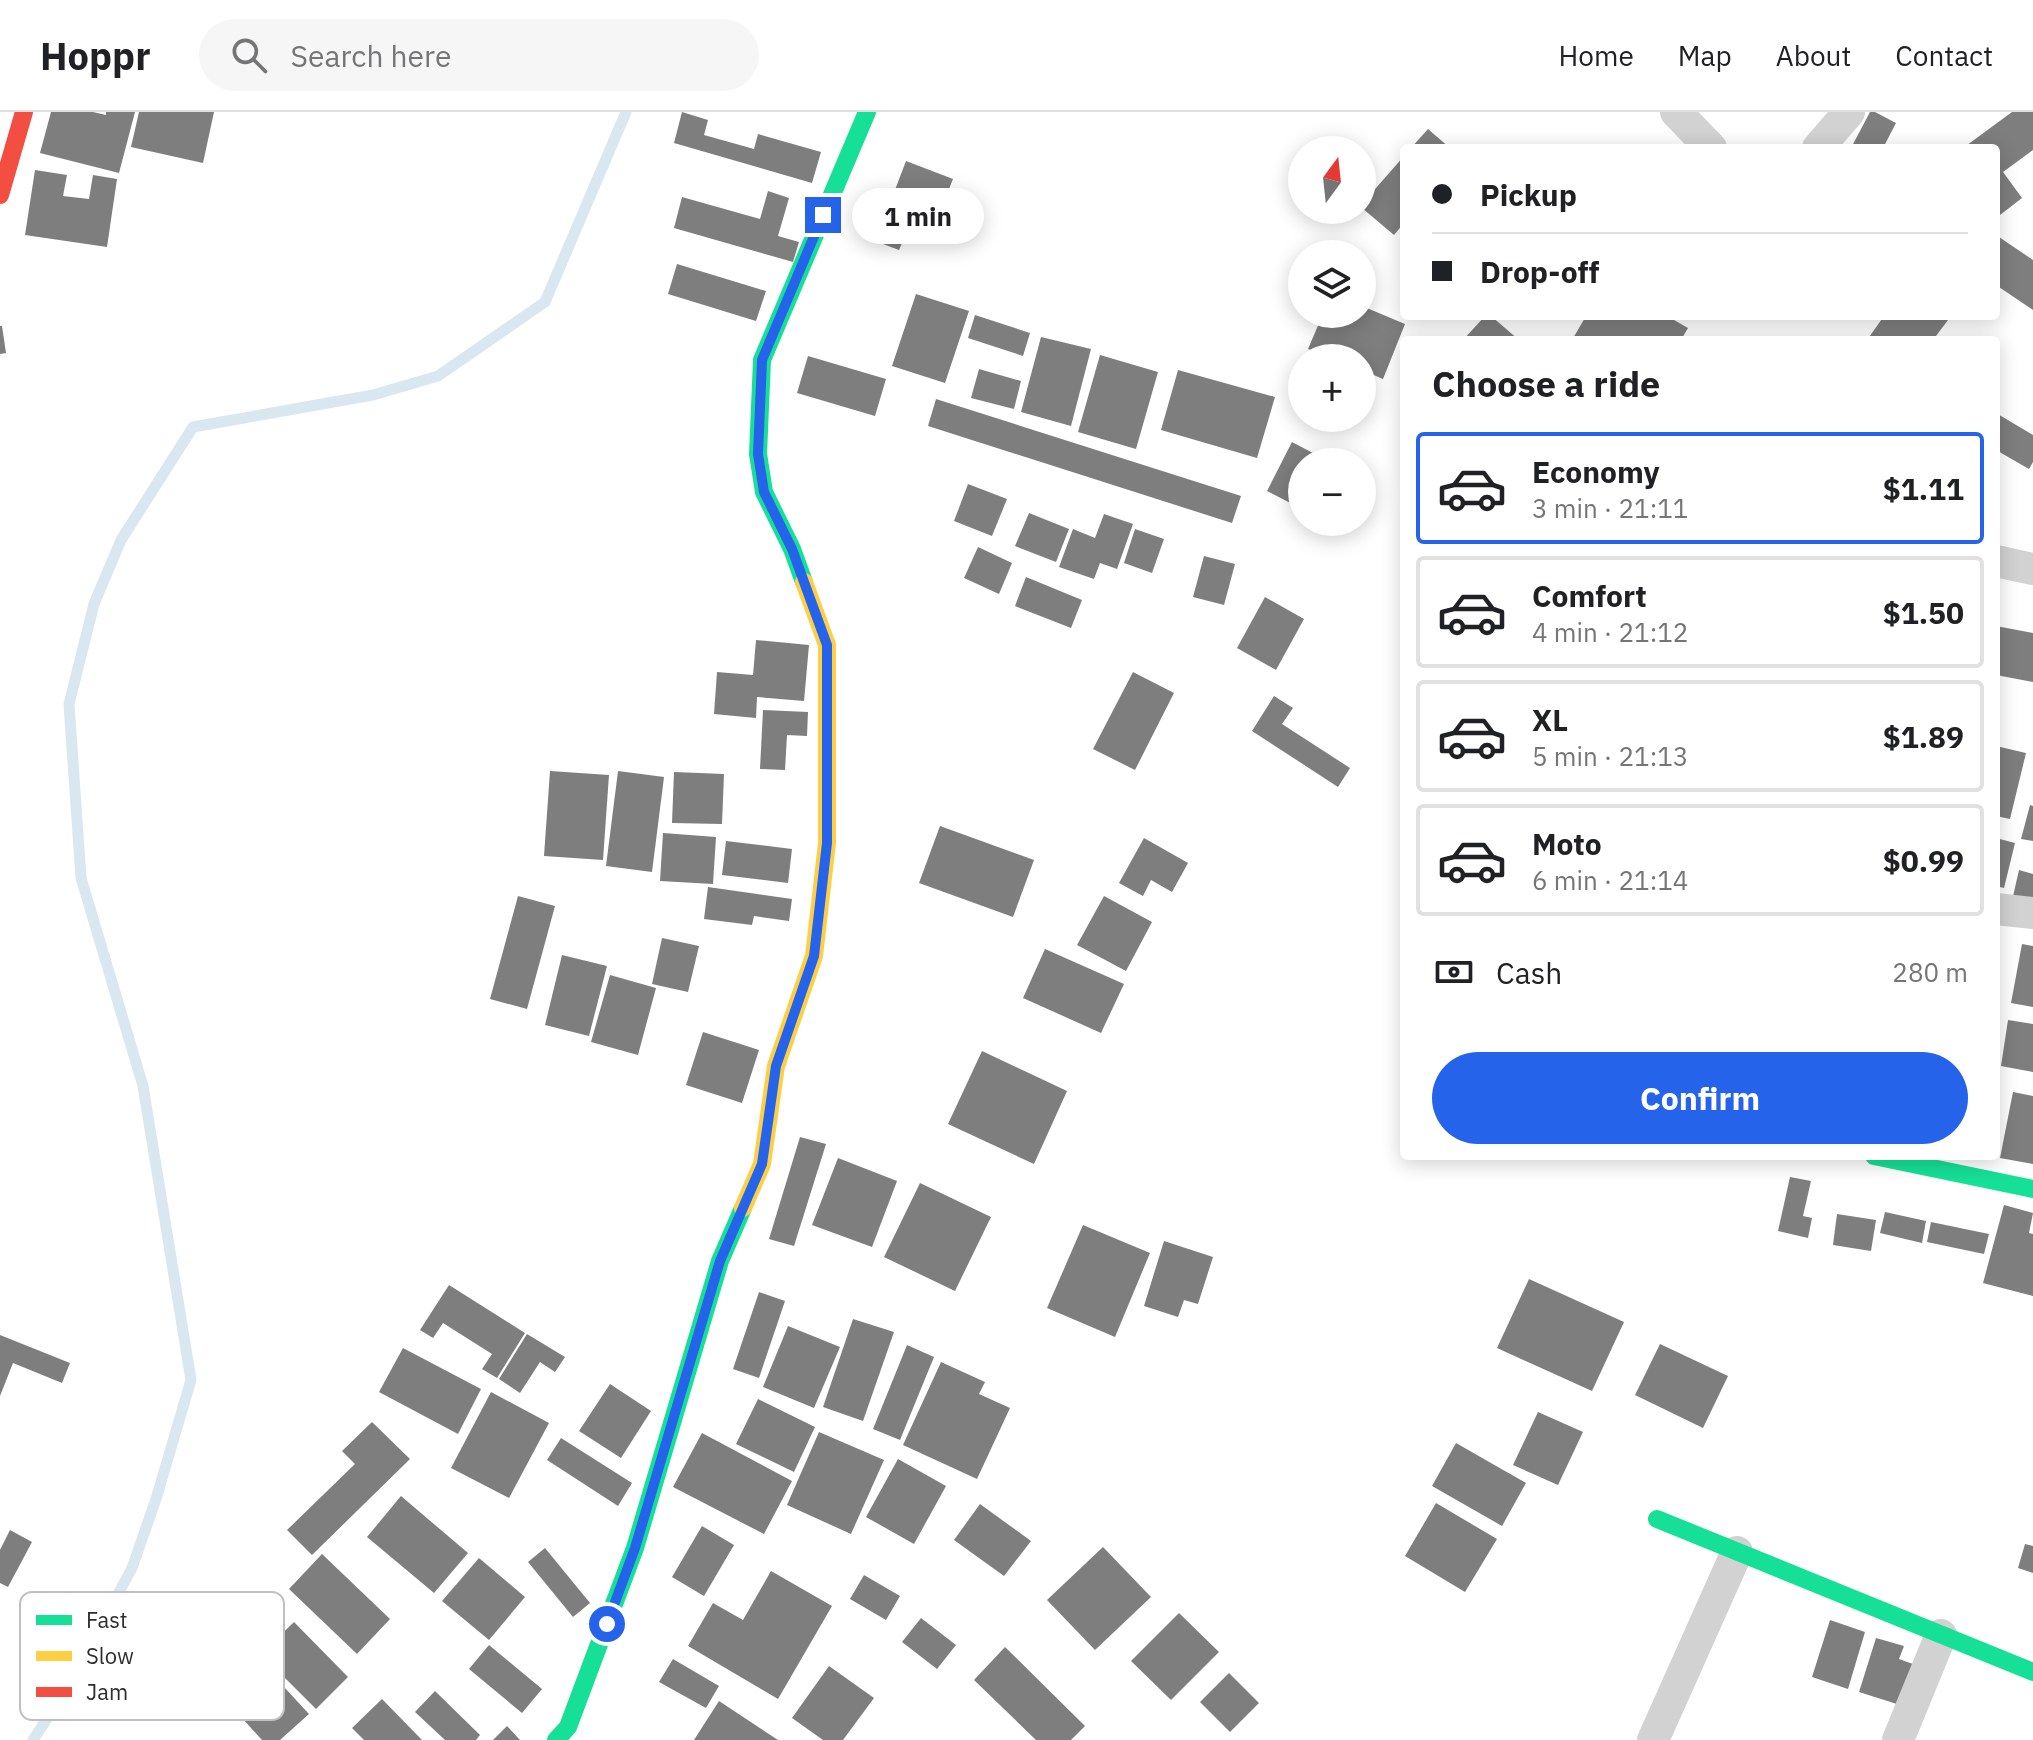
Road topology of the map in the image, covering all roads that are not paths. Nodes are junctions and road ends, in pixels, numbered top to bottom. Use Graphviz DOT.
graph roads {
  1 [pos="24,112"];
  2 [pos="867,112"];
  3 [pos="1676,112"];
  4 [pos="1849,112"];
  5 [pos="1707,144"];
  6 [pos="1821,144"];
  7 [pos="0,195"];
  8 [pos="2000,562"];
  9 [pos="2033,569"];
  10 [pos="2000,909"];
  11 [pos="2033,913"];
  12 [pos="1893,1160"];
  13 [pos="2033,1189"];
  14 [pos="1657,1519"];
  15 [pos="1737,1552"];
  16 [pos="1941,1635"];
  17 [pos="2033,1672"];
  18 [pos="571,1736"];
  19 [pos="1653,1740"];
  20 [pos="1898,1740"];
  1 -- 7 [label="street"];
  2 -- 18 [label="street"];
  3 -- 5 [label="street"];
  4 -- 6 [label="street"];
  8 -- 9 [label="street"];
  10 -- 11 [label="street"];
  12 -- 13 [label="street"];
  14 -- 15 [label="street"];
  15 -- 16 [label="street"];
  15 -- 19 [label="street"];
  16 -- 17 [label="street"];
  16 -- 20 [label="street"];
}
